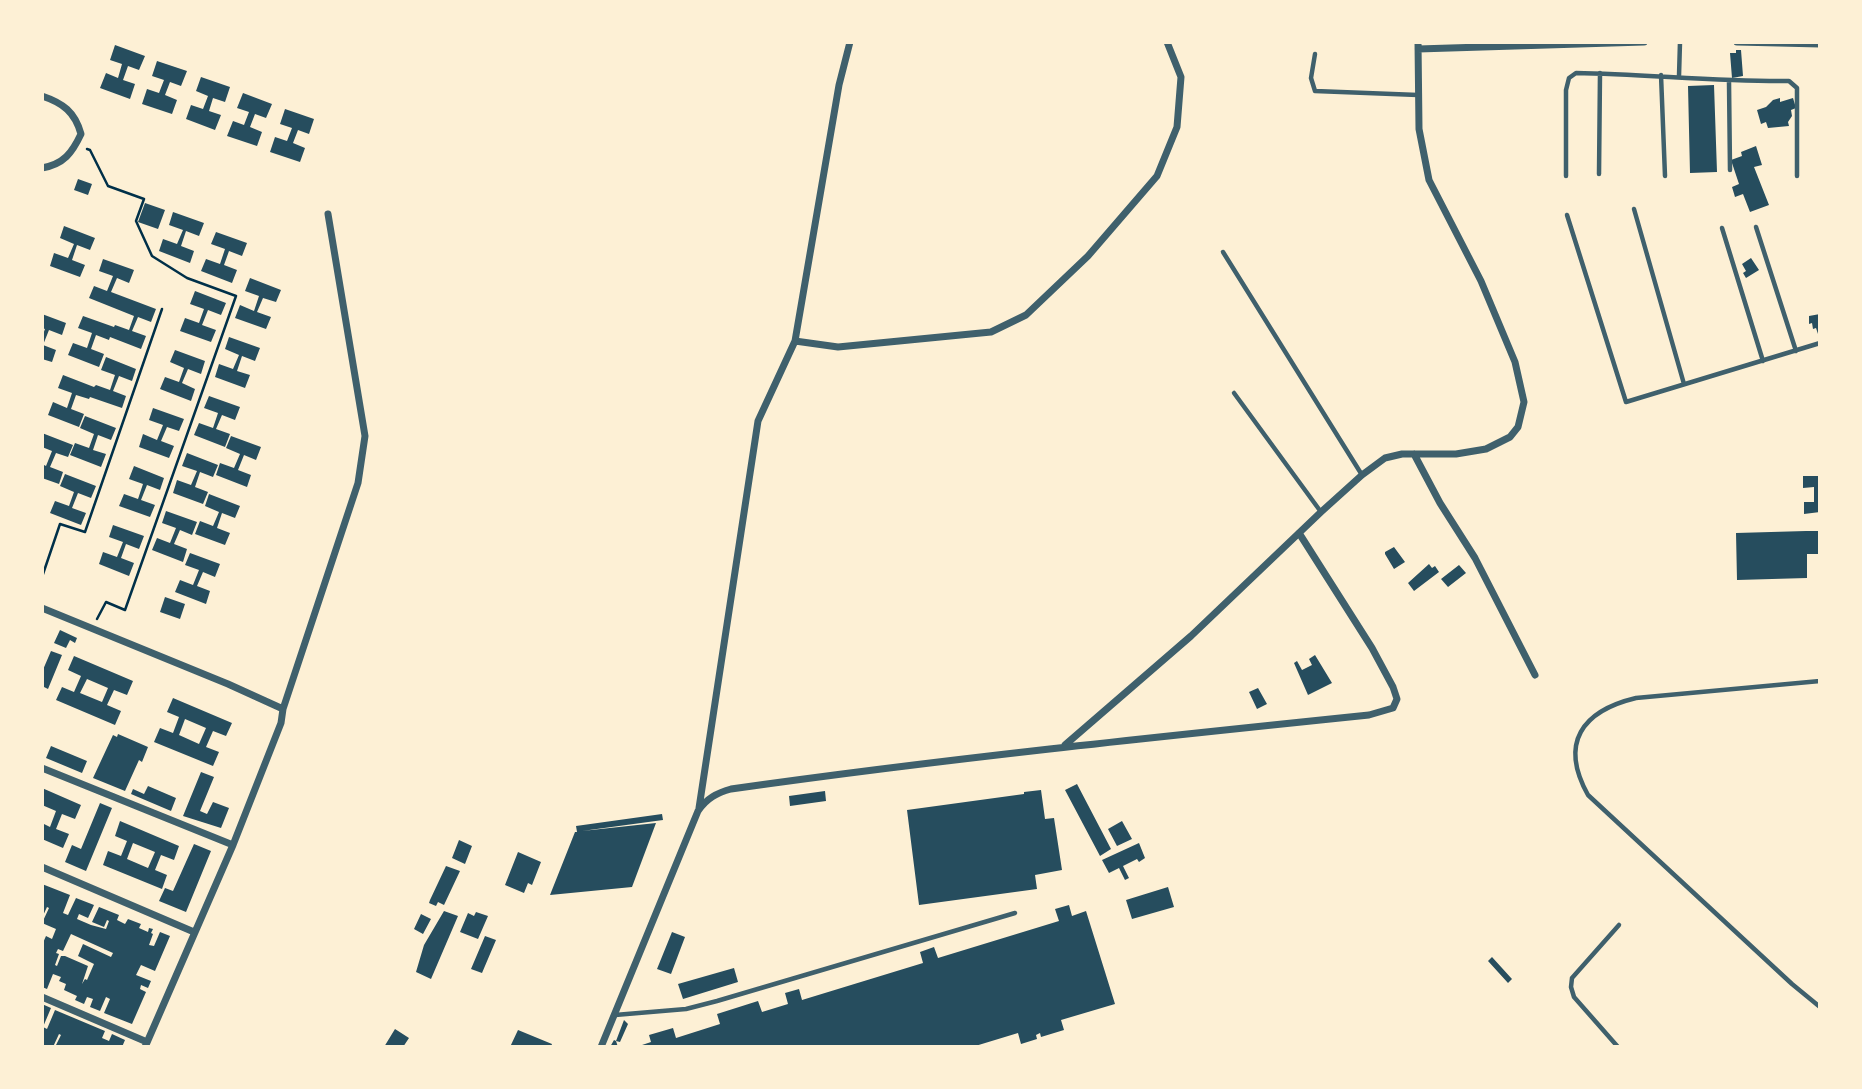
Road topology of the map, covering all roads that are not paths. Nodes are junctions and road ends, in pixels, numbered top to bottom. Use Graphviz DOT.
graph roads {
  1 [pos="850,42"];
  2 [pos="1167,42"];
  3 [pos="1644,42"];
  4 [pos="1679,42"];
  5 [pos="1737,42"];
  6 [pos="1820,44"];
  7 [pos="1418,46"];
  8 [pos="1315,54"];
  9 [pos="1600,73"];
  10 [pos="1661,75"];
  11 [pos="1679,76"];
  12 [pos="1729,82"];
  13 [pos="1418,95"];
  14 [pos="42,96"];
  15 [pos="42,168"];
  16 [pos="1730,170"];
  17 [pos="1599,174"];
  18 [pos="1566,176"];
  19 [pos="1665,176"];
  20 [pos="1797,176"];
  21 [pos="1634,209"];
  22 [pos="328,214"];
  23 [pos="1567,215"];
  24 [pos="1756,227"];
  25 [pos="1722,228"];
  26 [pos="1223,252"];
  27 [pos="795,341"];
  28 [pos="1820,343"];
  29 [pos="1796,351"];
  30 [pos="1763,361"];
  31 [pos="1684,384"];
  32 [pos="1234,393"];
  33 [pos="1414,454"];
  34 [pos="1362,475"];
  35 [pos="1321,512"];
  36 [pos="1299,533"];
  37 [pos="42,608"];
  38 [pos="1535,675"];
  39 [pos="1820,681"];
  40 [pos="283,709"];
  41 [pos="1064,746"];
  42 [pos="42,768"];
  43 [pos="698,811"];
  44 [pos="233,845"];
  45 [pos="42,867"];
  46 [pos="1015,913"];
  47 [pos="1619,925"];
  48 [pos="194,932"];
  49 [pos="42,998"];
  50 [pos="1820,1007"];
  51 [pos="614,1015"];
  52 [pos="146,1044"];
  53 [pos="601,1047"];
  54 [pos="1618,1047"];
  1 -- 27 [label="street"];
  2 -- 27 [label="street"];
  3 -- 7 [label="street"];
  4 -- 11 [label="lane"];
  5 -- 6 [label="street"];
  7 -- 13 [label="street"];
  8 -- 13 [label="lane"];
  9 -- 10 [label="lane"];
  9 -- 17 [label="lane"];
  9 -- 18 [label="lane"];
  10 -- 11 [label="lane"];
  10 -- 19 [label="lane"];
  11 -- 12 [label="lane"];
  12 -- 16 [label="lane"];
  12 -- 20 [label="lane"];
  13 -- 33 [label="street"];
  14 -- 15 [label="street"];
  21 -- 31 [label="lane"];
  22 -- 40 [label="street"];
  23 -- 31 [label="lane"];
  24 -- 29 [label="lane"];
  25 -- 30 [label="lane"];
  26 -- 34 [label="lane"];
  27 -- 43 [label="street"];
  28 -- 29 [label="lane"];
  29 -- 30 [label="lane"];
  30 -- 31 [label="lane"];
  32 -- 35 [label="lane"];
  33 -- 34 [label="street"];
  33 -- 38 [label="street"];
  34 -- 35 [label="street"];
  35 -- 36 [label="street"];
  36 -- 41 [label="street"];
  36 -- 41 [label="street"];
  37 -- 40 [label="street"];
  39 -- 50 [label="lane"];
  40 -- 44 [label="street"];
  41 -- 43 [label="street"];
  42 -- 44 [label="street"];
  43 -- 51 [label="street"];
  44 -- 48 [label="street"];
  45 -- 48 [label="street"];
  46 -- 51 [label="lane"];
  47 -- 54 [label="lane"];
  48 -- 52 [label="street"];
  49 -- 52 [label="street"];
  51 -- 53 [label="street"];
}
